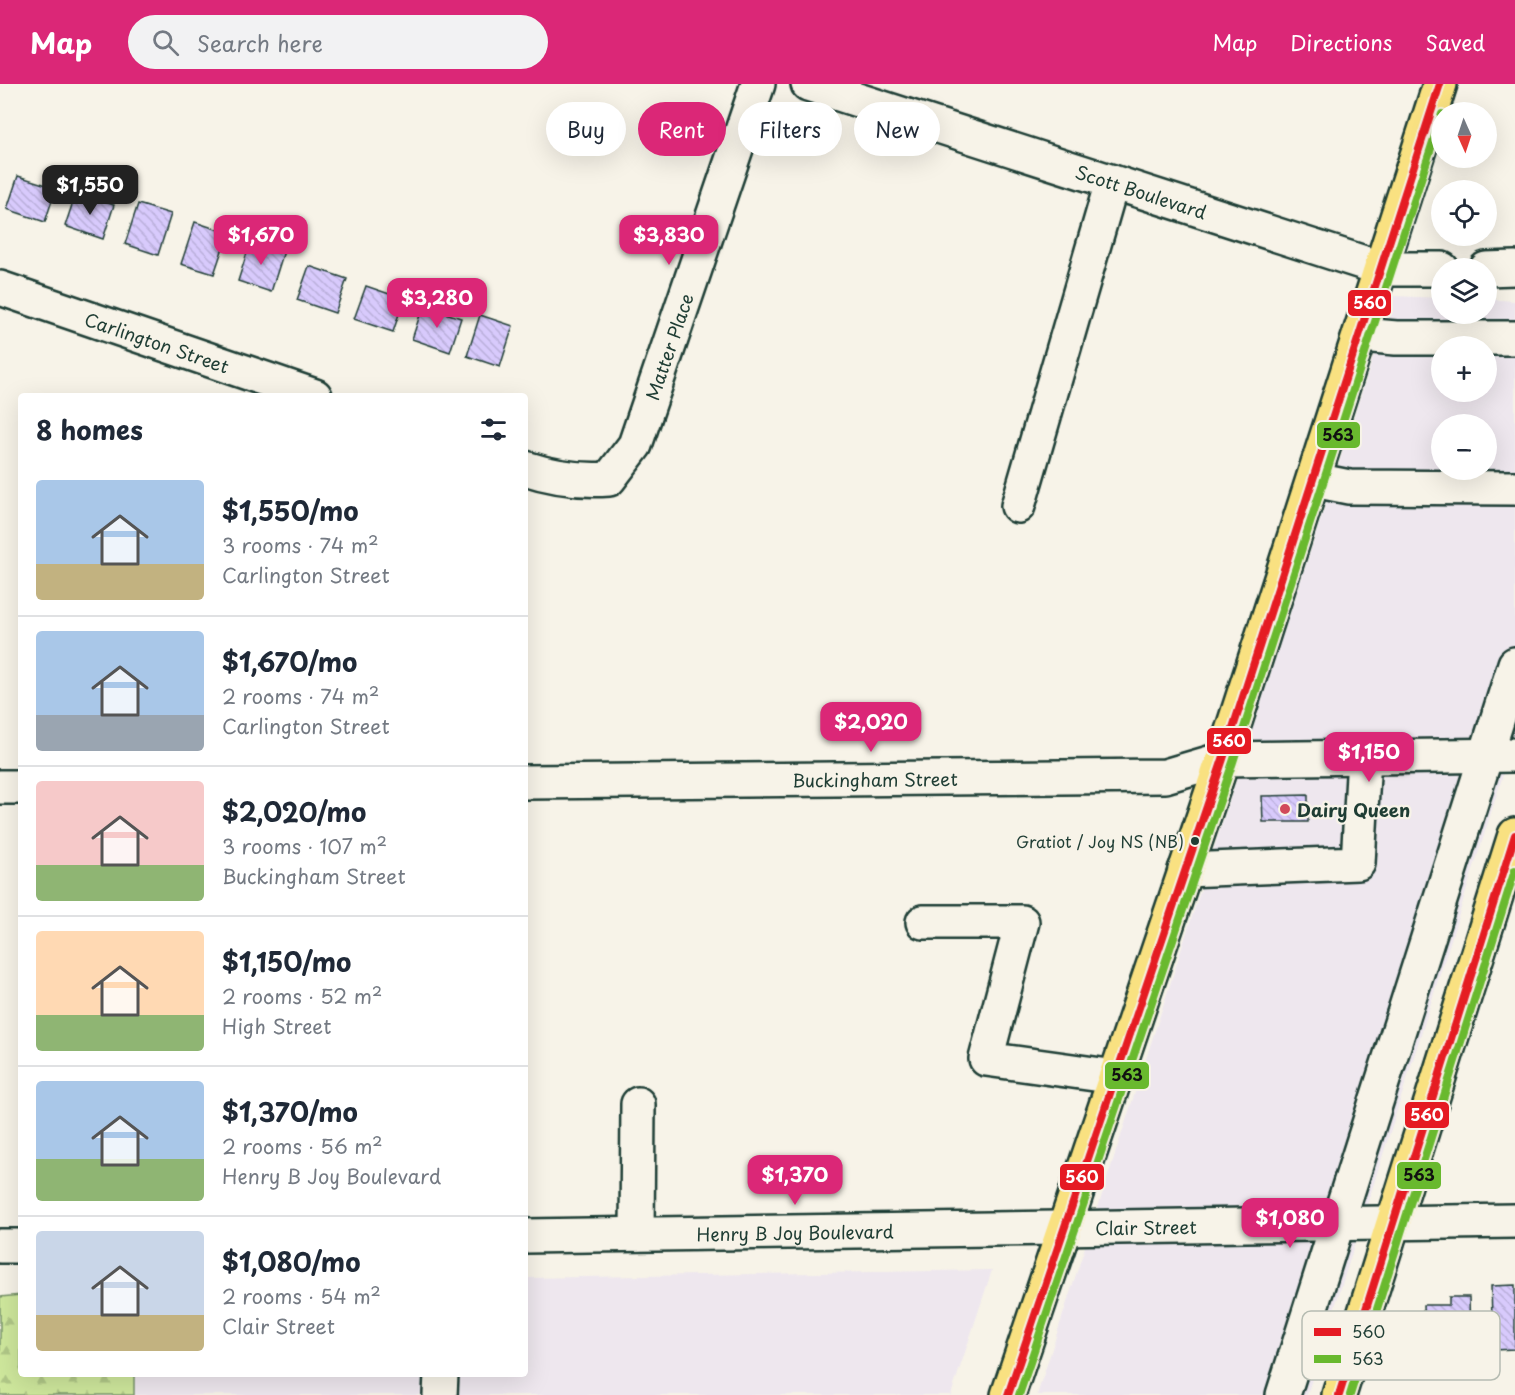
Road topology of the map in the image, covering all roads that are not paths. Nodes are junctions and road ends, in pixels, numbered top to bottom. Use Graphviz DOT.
graph roads {
  1 [pos="758,84"];
  2 [pos="808,84"];
  3 [pos="1440,84"];
  4 [pos="1112,182"];
  5 [pos="1515,268"];
  6 [pos="1383,269"];
  7 [pos="1431,269"];
  8 [pos="1497,269"];
  9 [pos="0,288"];
  10 [pos="1362,335"];
  11 [pos="1515,338"];
  12 [pos="306,393"];
  13 [pos="528,469"];
  14 [pos="1314,480"];
  15 [pos="1515,488"];
  16 [pos="1018,506"];
  17 [pos="1515,664"];
  18 [pos="1501,756"];
  19 [pos="1364,757"];
  20 [pos="1223,759"];
  21 [pos="528,782"];
  22 [pos="0,787"];
  23 [pos="18,787"];
  24 [pos="1515,835"];
  25 [pos="1180,884"];
  26 [pos="923,922"];
  27 [pos="1116,1077"];
  28 [pos="638,1104"];
  29 [pos="1515,1221"];
  30 [pos="1394,1222"];
  31 [pos="1338,1223"];
  32 [pos="1065,1228"];
  33 [pos="637,1234"];
  34 [pos="528,1236"];
  35 [pos="0,1246"];
  36 [pos="18,1246"];
  37 [pos="1310,1311"];
  38 [pos="1365,1311"];
  39 [pos="1302,1336"];
  40 [pos="441,1377"];
  41 [pos="1343,1380"];
  42 [pos="440,1395"];
  43 [pos="1008,1395"];
  44 [pos="1283,1395"];
  45 [pos="1338,1395"];
  1 -- 13 [label="street, Matter Place"];
  2 -- 4 [label="street, Scott Boulevard"];
  3 -- 6 [label="main road"];
  4 -- 6 [label="street, Scott Boulevard"];
  4 -- 16 [label="street"];
  5 -- 8 [label="street"];
  6 -- 7 [label="street, Scott Boulevard"];
  6 -- 10 [label="main road"];
  9 -- 12 [label="street, Carlington Street"];
  10 -- 11 [label="street"];
  10 -- 14 [label="main road"];
  14 -- 15 [label="street"];
  14 -- 20 [label="main road"];
  17 -- 18 [label="street"];
  18 -- 19 [label="street, Buckingham Street"];
  18 -- 31 [label="street"];
  19 -- 20 [label="street, Buckingham Street"];
  19 -- 25 [label="street"];
  20 -- 21 [label="street, Buckingham Street"];
  20 -- 25 [label="main road"];
  22 -- 23 [label="street"];
  24 -- 30 [label="main road"];
  25 -- 27 [label="main road"];
  26 -- 27 [label="street"];
  27 -- 32 [label="main road"];
  28 -- 33 [label="street"];
  29 -- 30 [label="street, Clair Street"];
  30 -- 31 [label="street, Clair Street"];
  30 -- 38 [label="main road"];
  31 -- 32 [label="street, Clair Street"];
  31 -- 37 [label="street"];
  32 -- 33 [label="street, Henry B Joy Boulevard"];
  32 -- 43 [label="main road"];
  33 -- 34 [label="street, Henry B Joy Boulevard"];
  35 -- 36 [label="street"];
  39 -- 44 [label="street"];
  40 -- 42 [label="street"];
  41 -- 45 [label="main road"];
}
